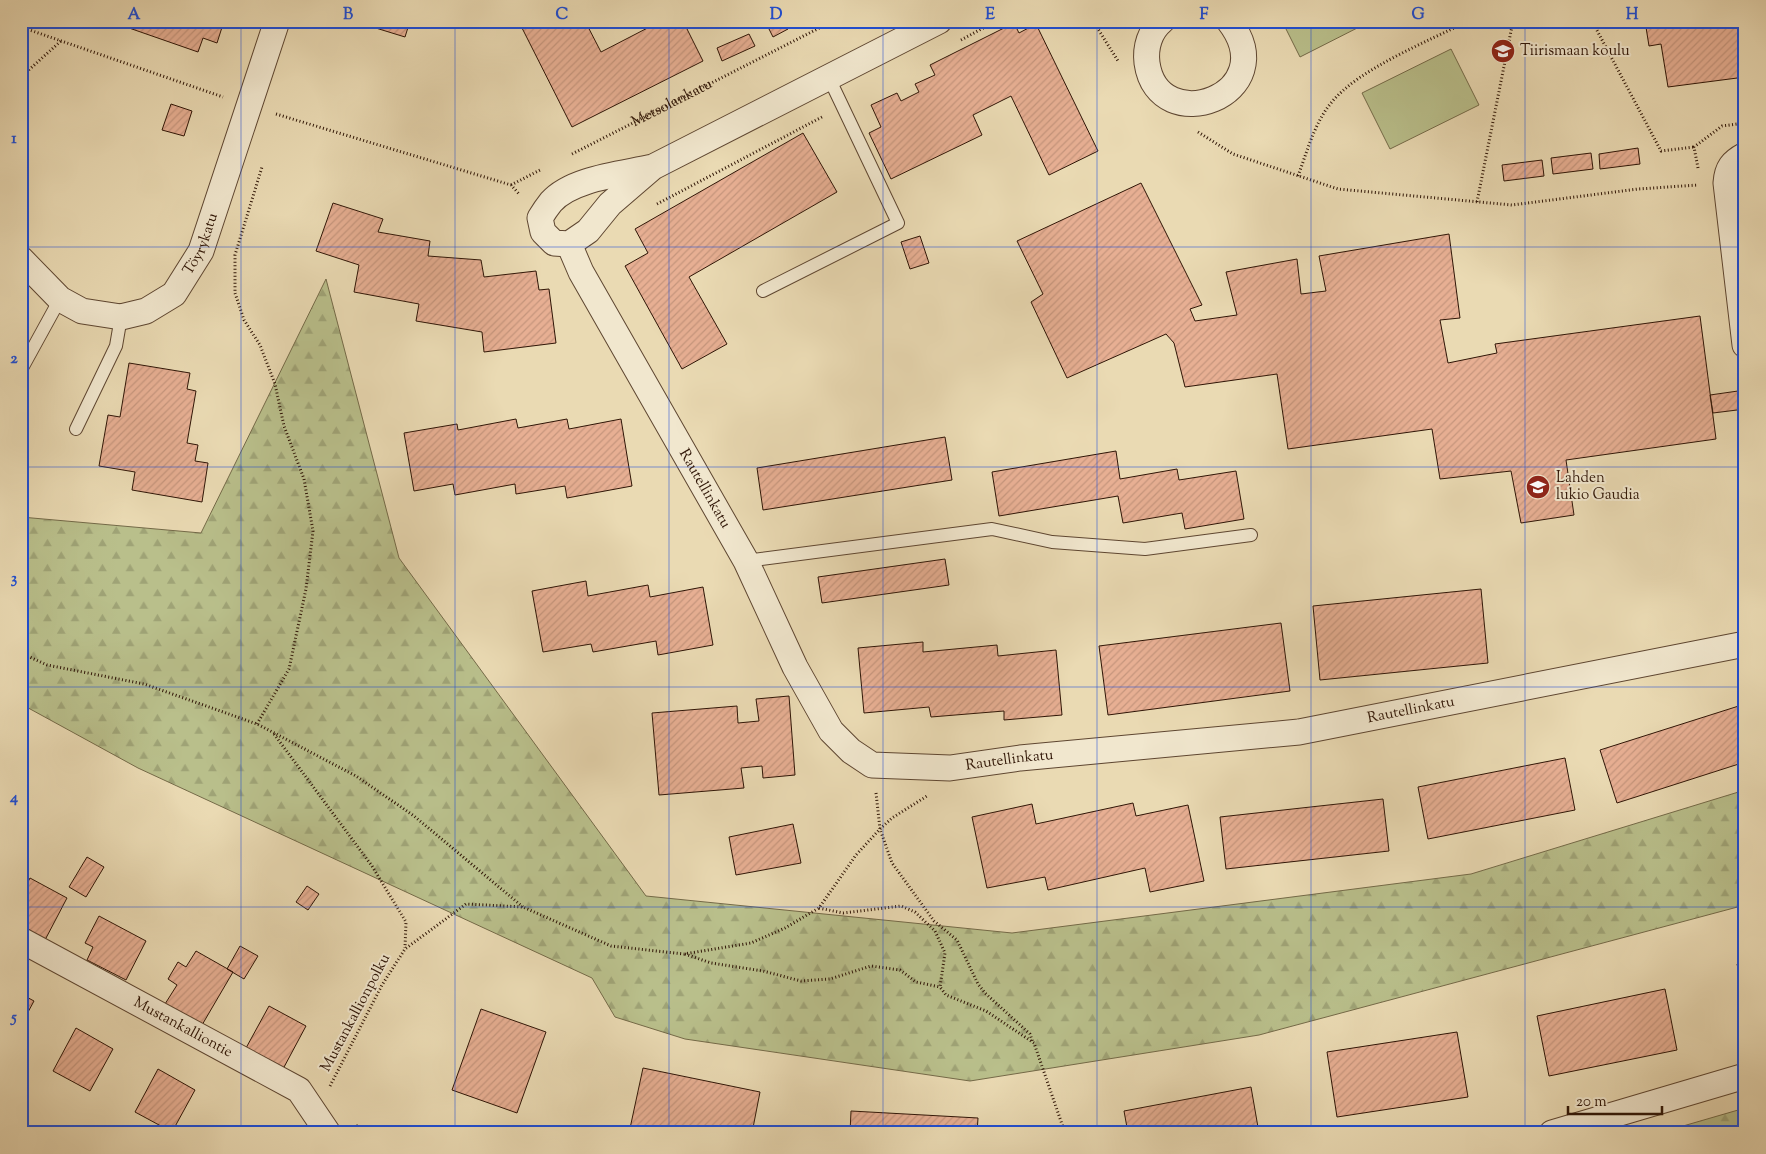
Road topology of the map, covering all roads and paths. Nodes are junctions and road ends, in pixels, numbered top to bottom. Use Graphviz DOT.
graph roads {
  1 [pos="277,21"];
  2 [pos="833,21"];
  3 [pos="939,21"];
  4 [pos="996,21"];
  5 [pos="1093,21"];
  6 [pos="1229,21"];
  7 [pos="1468,21"];
  8 [pos="1513,21"];
  9 [pos="1592,21"];
  10 [pos="1159,22"];
  11 [pos="62,40"];
  12 [pos="953,45"];
  13 [pos="1121,65"];
  14 [pos="21,77"];
  15 [pos="829,78"];
  16 [pos="842,106"];
  17 [pos="277,114"];
  18 [pos="1745,123"];
  19 [pos="274,124"];
  20 [pos="1722,126"];
  21 [pos="1193,130"];
  22 [pos="1694,147"];
  23 [pos="1745,155"];
  24 [pos="563,158"];
  25 [pos="263,161"];
  26 [pos="546,167"];
  27 [pos="653,167"];
  28 [pos="1298,176"];
  29 [pos="511,185"];
  30 [pos="1700,185"];
  31 [pos="1477,202"];
  32 [pos="648,208"];
  33 [pos="569,244"];
  34 [pos="21,259"];
  35 [pos="763,291"];
  36 [pos="60,299"];
  37 [pos="121,317"];
  38 [pos="1745,345"];
  39 [pos="21,370"];
  40 [pos="76,429"];
  41 [pos="1251,535"];
  42 [pos="746,561"];
  43 [pos="1745,644"];
  44 [pos="21,653"];
  45 [pos="257,724"];
  46 [pos="274,733"];
  47 [pos="950,768"];
  48 [pos="876,789"];
  49 [pos="880,829"];
  50 [pos="523,907"];
  51 [pos="819,908"];
  52 [pos="21,940"];
  53 [pos="405,948"];
  54 [pos="684,954"];
  55 [pos="940,987"];
  56 [pos="1034,1043"];
  57 [pos="1745,1076"];
  58 [pos="327,1092"];
  59 [pos="354,1123"];
  60 [pos="328,1133"];
  61 [pos="361,1133"];
  62 [pos="1065,1133"];
  63 [pos="1552,1133"];
  1 -- 37 [label="street, Töyrykatu"];
  2 -- 24 [label="path, Metsolankatu"];
  3 -- 15 [label="street"];
  4 -- 12 [label="path"];
  5 -- 13 [label="path"];
  6 -- 10 [label="street"];
  7 -- 28 [label="path"];
  8 -- 31 [label="path"];
  9 -- 22 [label="path"];
  11 -- 14 [label="path"];
  15 -- 16 [label="lane"];
  15 -- 27 [label="street"];
  16 -- 32 [label="path"];
  16 -- 35 [label="lane"];
  17 -- 19 [label="path"];
  18 -- 20 [label="path"];
  21 -- 28 [label="path"];
  23 -- 38 [label="street"];
  25 -- 45 [label="path"];
  26 -- 29 [label="path"];
  27 -- 33 [label="street"];
  27 -- 33 [label="street"];
  28 -- 31 [label="path"];
  30 -- 31 [label="path"];
  33 -- 42 [label="street, Rautellinkatu"];
  34 -- 36 [label="street, Töyrykatu"];
  36 -- 37 [label="street, Töyrykatu"];
  36 -- 39 [label="lane"];
  37 -- 40 [label="lane"];
  41 -- 42 [label="lane"];
  42 -- 47 [label="street, Rautellinkatu"];
  43 -- 47 [label="street, Rautellinkatu"];
  44 -- 45 [label="path"];
  45 -- 46 [label="path"];
  46 -- 50 [label="path"];
  46 -- 53 [label="path"];
  47 -- 49 [label="path, Mustankallionpolku"];
  48 -- 49 [label="path"];
  49 -- 51 [label="path, Mustankallionpolku"];
  49 -- 56 [label="path"];
  50 -- 53 [label="path, Mustankallionpolku"];
  50 -- 54 [label="path, Mustankallionpolku"];
  51 -- 54 [label="path, Mustankallionpolku"];
  51 -- 55 [label="path"];
  52 -- 60 [label="street, Mustankalliontie"];
  53 -- 58 [label="path, Mustankallionpolku"];
  54 -- 55 [label="path"];
  55 -- 56 [label="path"];
  56 -- 62 [label="path"];
  57 -- 63 [label="street"];
  59 -- 61 [label="path"];
}
